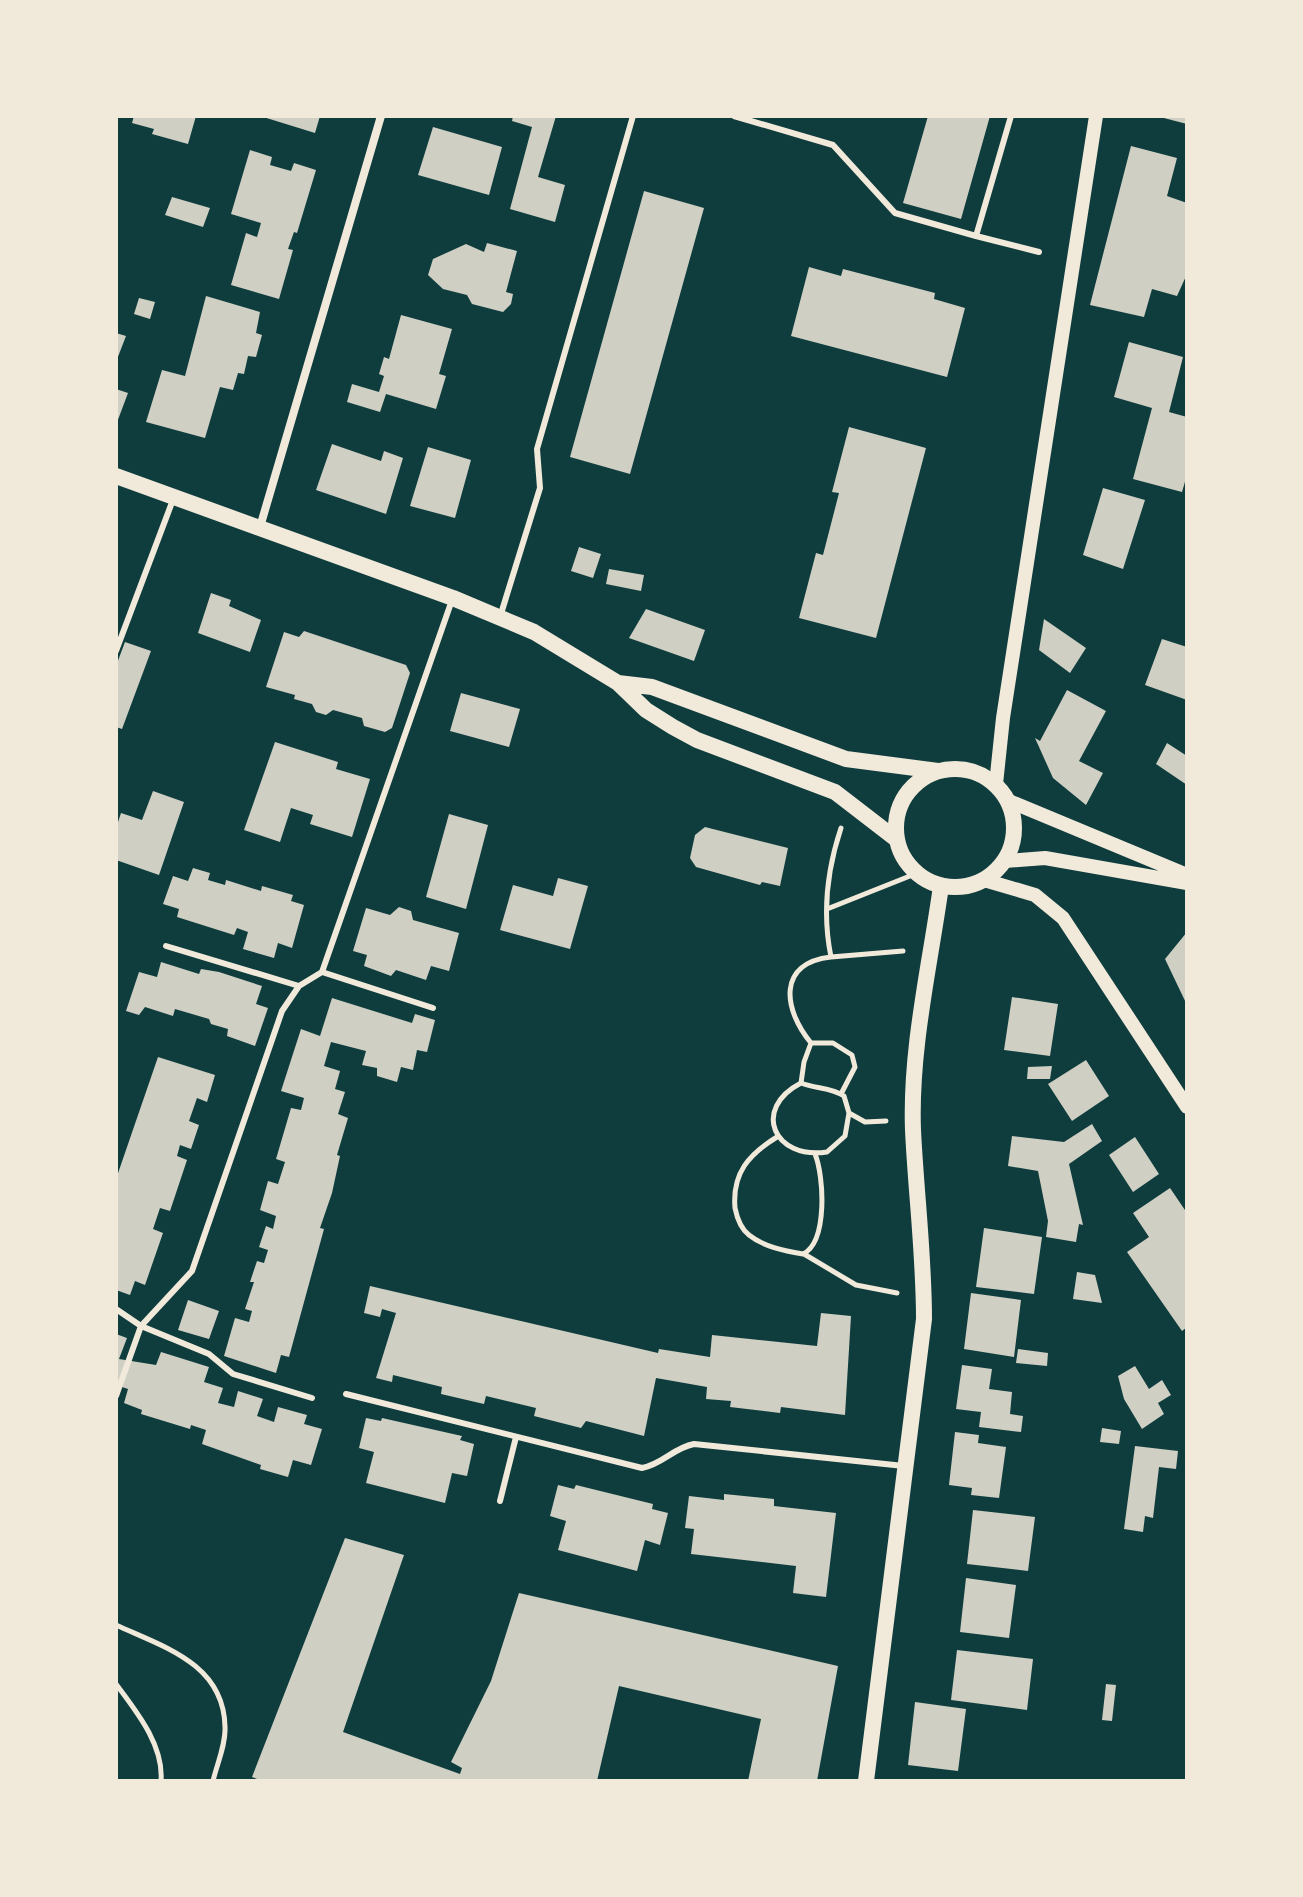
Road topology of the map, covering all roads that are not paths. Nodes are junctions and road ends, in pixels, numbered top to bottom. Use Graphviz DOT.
graph roads {
  1 [pos="381,116"];
  2 [pos="633,116"];
  3 [pos="734,116"];
  4 [pos="1011,116"];
  5 [pos="1096,116"];
  6 [pos="976,236"];
  7 [pos="1039,252"];
  8 [pos="116,476"];
  9 [pos="174,497"];
  10 [pos="260,527"];
  11 [pos="453,598"];
  12 [pos="500,617"];
  13 [pos="116,651"];
  14 [pos="618,683"];
  15 [pos="938,771"];
  16 [pos="996,784"];
  17 [pos="1009,801"];
  18 [pos="896,839"];
  19 [pos="1005,861"];
  20 [pos="1187,875"];
  21 [pos="984,880"];
  22 [pos="1187,883"];
  23 [pos="941,886"];
  24 [pos="166,946"];
  25 [pos="322,972"];
  26 [pos="299,986"];
  27 [pos="433,1008"];
  28 [pos="1187,1107"];
  29 [pos="116,1309"];
  30 [pos="141,1326"];
  31 [pos="346,1394"];
  32 [pos="116,1396"];
  33 [pos="312,1398"];
  34 [pos="516,1437"];
  35 [pos="905,1467"];
  36 [pos="500,1501"];
  37 [pos="866,1781"];
  1 -- 10 [label="street"];
  2 -- 12 [label="lane"];
  3 -- 6 [label="lane"];
  4 -- 6 [label="lane"];
  5 -- 16 [label="street"];
  6 -- 7 [label="lane"];
  8 -- 9 [label="main road"];
  9 -- 10 [label="main road"];
  9 -- 13 [label="lane"];
  10 -- 11 [label="main road"];
  11 -- 12 [label="main road"];
  11 -- 25 [label="lane"];
  12 -- 14 [label="main road"];
  14 -- 15 [label="main road"];
  14 -- 18 [label="main road"];
  15 -- 16 [label="main road"];
  15 -- 18 [label="main road"];
  16 -- 17 [label="main road"];
  17 -- 19 [label="main road"];
  17 -- 20 [label="street"];
  18 -- 23 [label="main road"];
  19 -- 21 [label="main road"];
  19 -- 22 [label="street"];
  21 -- 23 [label="main road"];
  21 -- 28 [label="street"];
  23 -- 35 [label="main road"];
  24 -- 26 [label="lane"];
  25 -- 26 [label="lane"];
  25 -- 27 [label="lane"];
  26 -- 30 [label="lane"];
  29 -- 30 [label="lane"];
  30 -- 32 [label="lane"];
  30 -- 33 [label="lane"];
  31 -- 34 [label="lane"];
  34 -- 35 [label="lane"];
  34 -- 36 [label="lane"];
  35 -- 37 [label="main road"];
}
